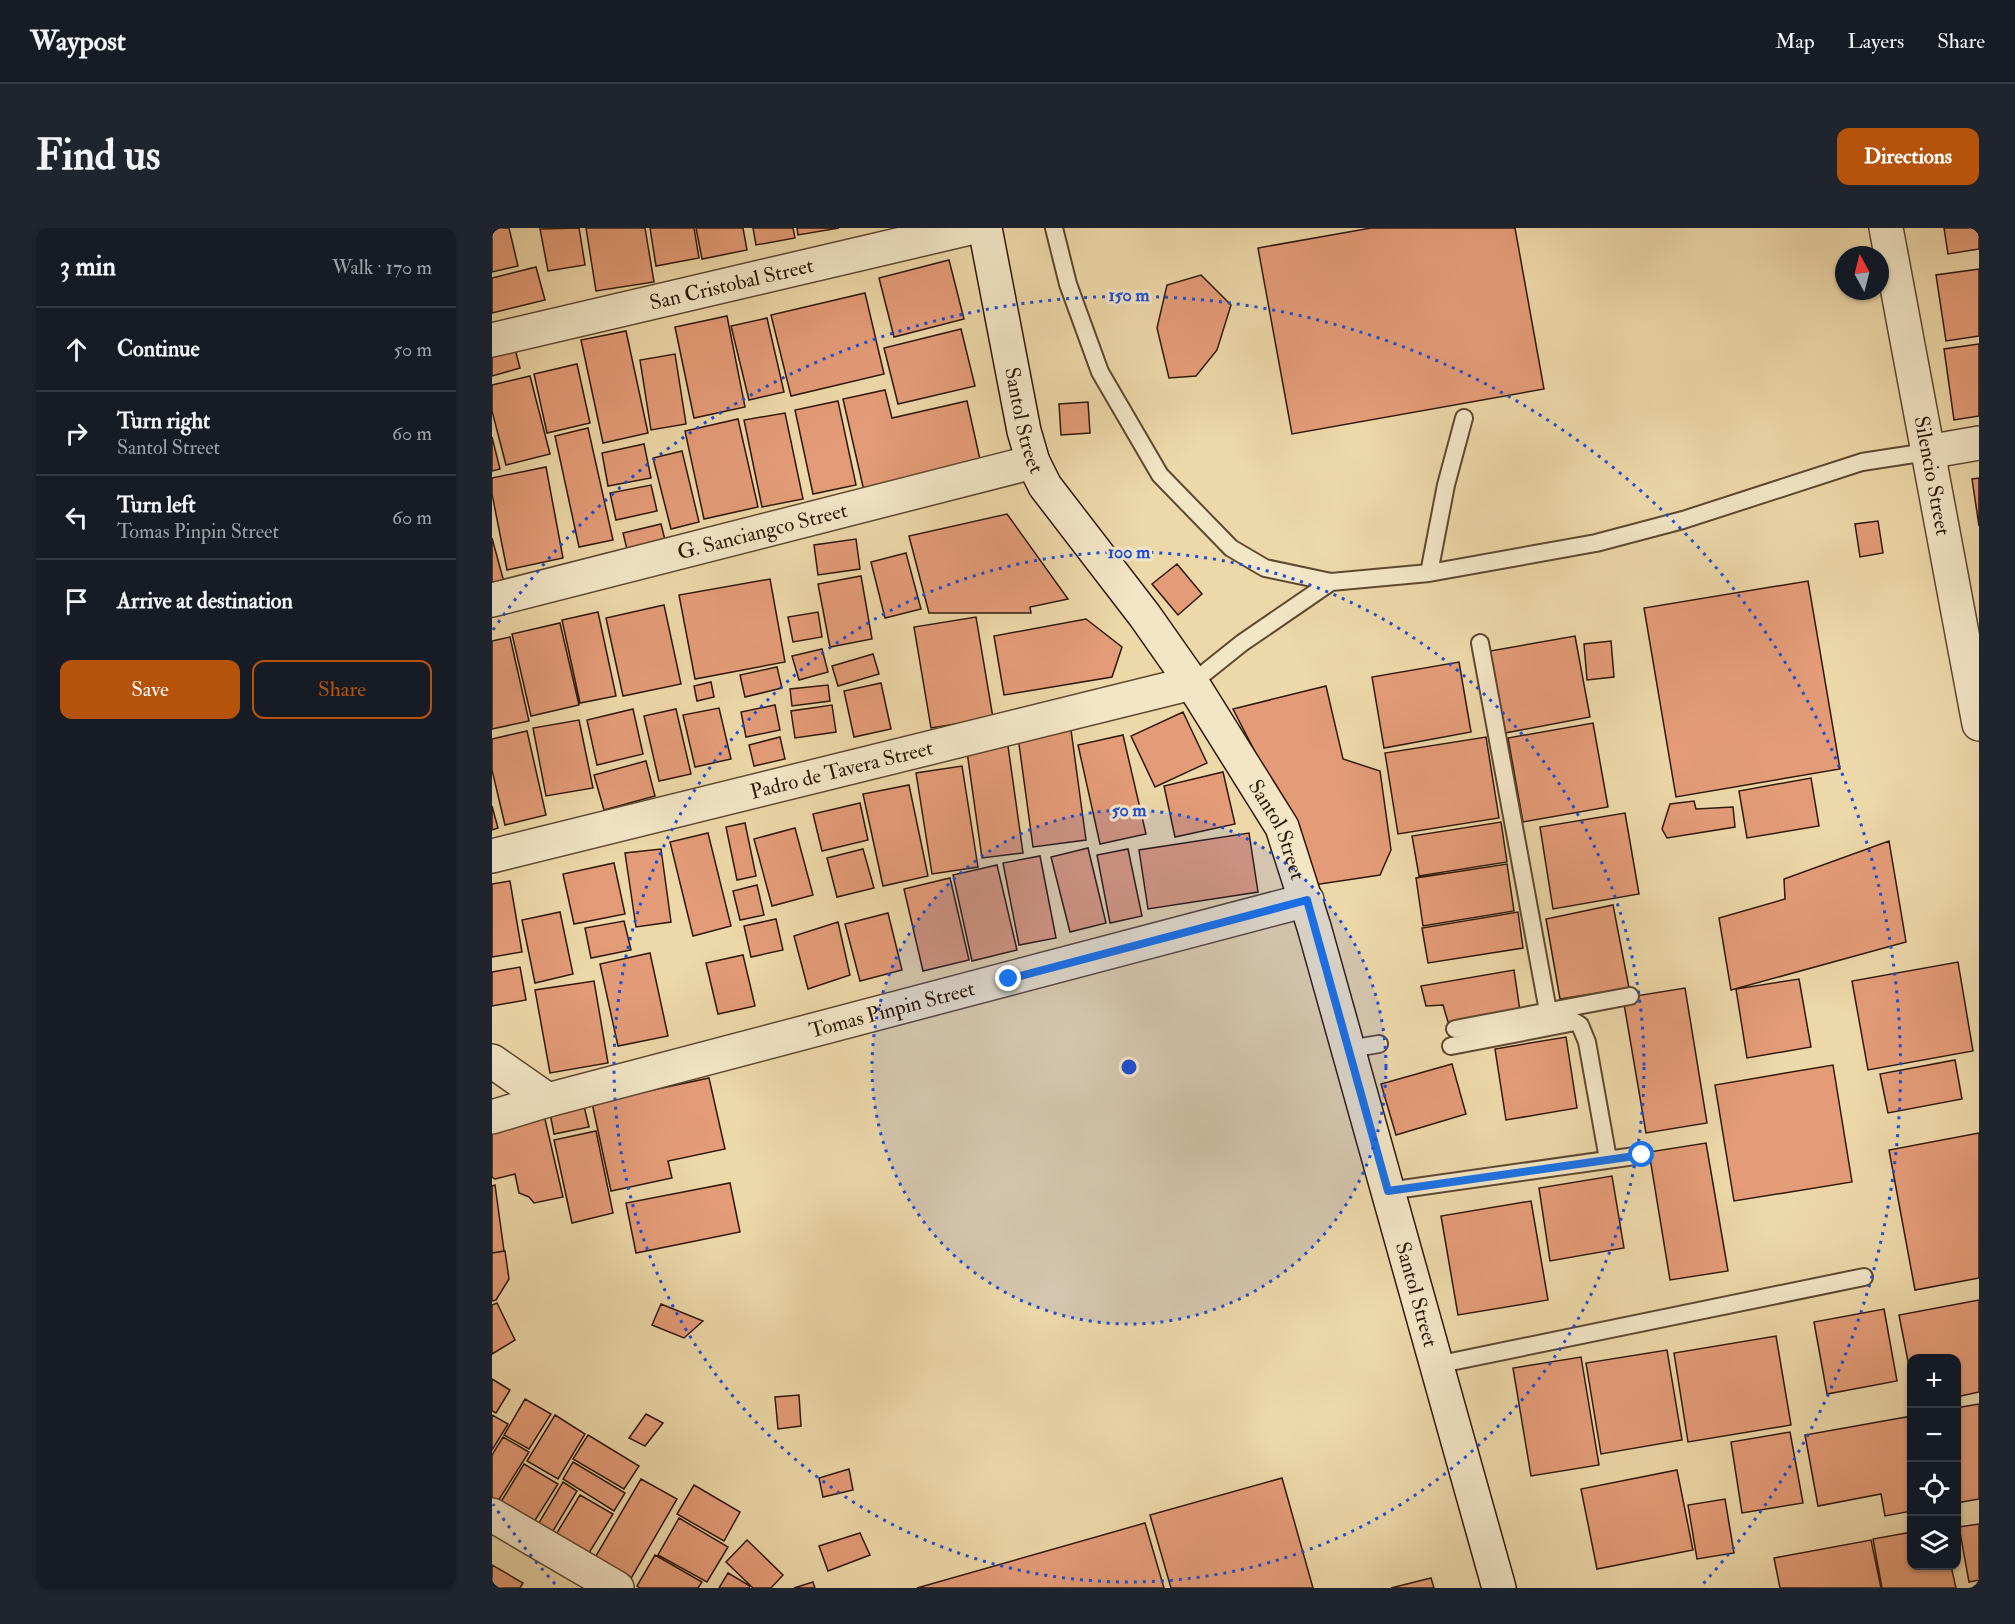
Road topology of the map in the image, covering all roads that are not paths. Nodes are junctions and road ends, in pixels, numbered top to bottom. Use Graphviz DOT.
graph roads {
  1 [pos="970,228"];
  2 [pos="985,228"];
  3 [pos="1054,228"];
  4 [pos="1886,228"];
  5 [pos="492,340"];
  6 [pos="1464,418"];
  7 [pos="1979,443"];
  8 [pos="1927,452"];
  9 [pos="1033,462"];
  10 [pos="1429,573"];
  11 [pos="1331,582"];
  12 [pos="492,600"];
  13 [pos="1480,643"];
  14 [pos="1192,683"];
  15 [pos="1979,724"];
  16 [pos="492,856"];
  17 [pos="1307,900"];
  18 [pos="1630,996"];
  19 [pos="1548,1011"];
  20 [pos="492,1061"];
  21 [pos="548,1100"];
  22 [pos="492,1117"];
  23 [pos="1642,1155"];
  24 [pos="1608,1159"];
  25 [pos="1388,1191"];
  26 [pos="1864,1277"];
  27 [pos="1436,1365"];
  28 [pos="492,1515"];
  29 [pos="617,1588"];
  30 [pos="1498,1588"];
  1 -- 5 [label="street, San Cristobal Street"];
  2 -- 9 [label="street, Santol Street"];
  3 -- 11 [label="lane"];
  4 -- 8 [label="street, Silencio Street"];
  6 -- 10 [label="lane"];
  7 -- 8 [label="street"];
  8 -- 10 [label="lane"];
  8 -- 15 [label="street, Silencio Street"];
  9 -- 12 [label="street, G. Sanciangco Street"];
  9 -- 14 [label="street, Santol Street"];
  10 -- 11 [label="lane"];
  11 -- 14 [label="lane"];
  13 -- 19 [label="lane"];
  14 -- 16 [label="street, Padro de Tavera Street"];
  14 -- 17 [label="street, Santol Street"];
  17 -- 21 [label="street, Tomas Pinpin Street"];
  17 -- 25 [label="street, Santol Street"];
  18 -- 19 [label="lane"];
  19 -- 24 [label="lane"];
  20 -- 21 [label="street"];
  21 -- 22 [label="street, Tomas Pinpin Street"];
  23 -- 24 [label="lane"];
  24 -- 25 [label="lane"];
  25 -- 27 [label="street, Santol Street"];
  26 -- 27 [label="lane"];
  27 -- 30 [label="street, Santol Street"];
  28 -- 29 [label="street"];
}
